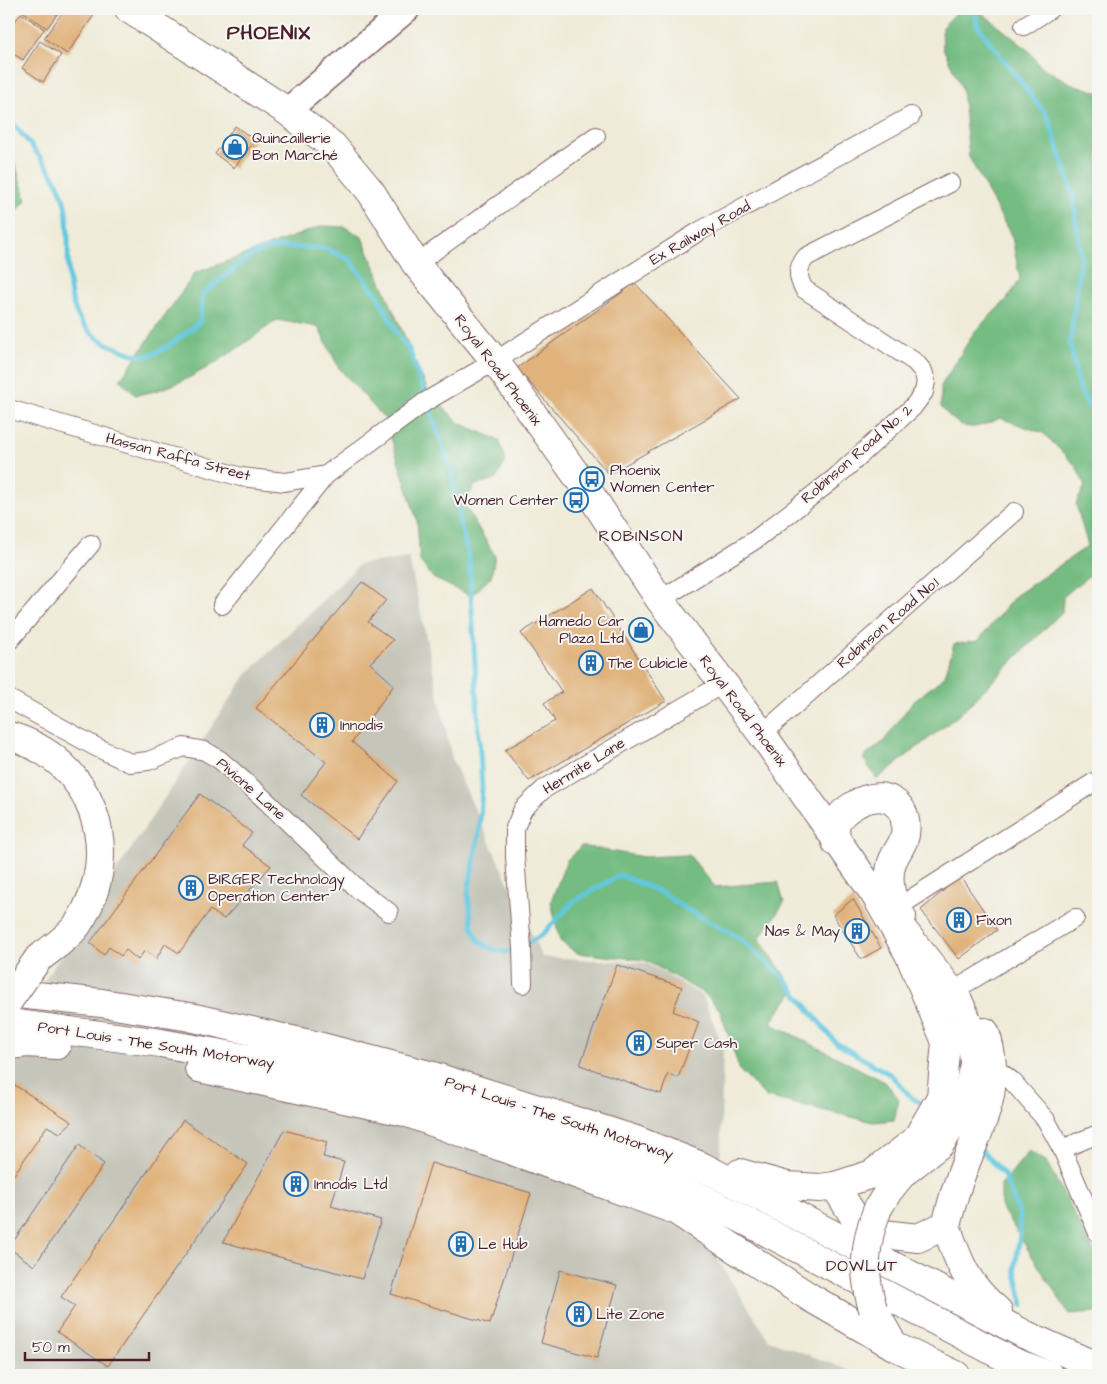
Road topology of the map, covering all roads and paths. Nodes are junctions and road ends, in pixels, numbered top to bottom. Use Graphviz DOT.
graph roads {
  1 [pos="129,9"];
  2 [pos="408,9"];
  3 [pos="1050,9"];
  4 [pos="1024,26"];
  5 [pos="287,111"];
  6 [pos="911,116"];
  7 [pos="596,136"];
  8 [pos="950,183"];
  9 [pos="416,264"];
  10 [pos="495,361"];
  11 [pos="9,409"];
  12 [pos="326,475"];
  13 [pos="1014,512"];
  14 [pos="91,544"];
  15 [pos="660,600"];
  16 [pos="222,605"];
  17 [pos="9,642"];
  18 [pos="724,683"];
  19 [pos="9,699"];
  20 [pos="762,734"];
  21 [pos="9,736"];
  22 [pos="9,745"];
  23 [pos="1096,781"];
  24 [pos="805,796"];
  25 [pos="847,810"];
  26 [pos="836,842"];
  27 [pos="886,903"];
  28 [pos="389,912"];
  29 [pos="1075,918"];
  30 [pos="38,959"];
  31 [pos="9,980"];
  32 [pos="523,984"];
  33 [pos="963,986"];
  34 [pos="9,993"];
  35 [pos="9,1000"];
  36 [pos="102,1003"];
  37 [pos="9,1023"];
  38 [pos="161,1043"];
  39 [pos="9,1045"];
  40 [pos="94,1046"];
  41 [pos="994,1071"];
  42 [pos="354,1082"];
  43 [pos="405,1112"];
  44 [pos="1098,1134"];
  45 [pos="634,1139"];
  46 [pos="1062,1148"];
  47 [pos="835,1186"];
  48 [pos="946,1225"];
  49 [pos="1098,1233"];
  50 [pos="1026,1335"];
  51 [pos="894,1346"];
  52 [pos="1098,1367"];
  53 [pos="956,1375"];
  54 [pos="1049,1375"];
  1 -- 5 [label="main road, Royal Road Phoenix"];
  2 -- 5 [label="main road"];
  3 -- 4 [label="street"];
  5 -- 9 [label="main road, Royal Road Phoenix"];
  6 -- 10 [label="street, Ex Railway Road"];
  7 -- 9 [label="street"];
  8 -- 15 [label="street, Robinson Road No. 2"];
  9 -- 10 [label="main road, Royal Road Phoenix"];
  10 -- 12 [label="street, Hassan Raffa Street"];
  10 -- 15 [label="main road, Royal Road Phoenix"];
  11 -- 12 [label="street, Hassan Raffa Street"];
  12 -- 16 [label="street"];
  13 -- 20 [label="street, Robinson Road No.1"];
  14 -- 17 [label="street"];
  15 -- 18 [label="main road, Royal Road Phoenix"];
  18 -- 20 [label="main road, Royal Road Phoenix"];
  18 -- 32 [label="street, Hermite Lane"];
  19 -- 28 [label="street, Pivione Lane"];
  20 -- 24 [label="main road, Royal Road Phoenix"];
  21 -- 30 [label="main road"];
  22 -- 30 [label="main road"];
  23 -- 27 [label="street"];
  24 -- 25 [label="main road"];
  24 -- 26 [label="main road, Royal Road Phoenix"];
  25 -- 26 [label="main road"];
  25 -- 27 [label="main road"];
  26 -- 27 [label="main road, Royal Road Phoenix"];
  27 -- 33 [label="main road"];
  27 -- 47 [label="main road"];
  27 -- 51 [label="main road, bridge"];
  29 -- 33 [label="street"];
  30 -- 35 [label="main road, bridge"];
  31 -- 36 [label="main road"];
  33 -- 41 [label="main road"];
  34 -- 36 [label="main road, Port Louis – The South Motorway"];
  36 -- 45 [label="main road, Port Louis – The South Motorway"];
  37 -- 38 [label="main road, Port Louis – The South Motorway"];
  38 -- 40 [label="main road"];
  38 -- 42 [label="main road, Port Louis – The South Motorway"];
  39 -- 40 [label="main road"];
  40 -- 43 [label="main road"];
  41 -- 46 [label="street"];
  41 -- 48 [label="main road"];
  42 -- 43 [label="main road"];
  42 -- 54 [label="main road, Port Louis – The South Motorway"];
  43 -- 51 [label="main road"];
  44 -- 46 [label="street"];
  45 -- 47 [label="main road"];
  45 -- 50 [label="main road, Port Louis – The South Motorway"];
  46 -- 49 [label="street"];
  47 -- 48 [label="main road"];
  48 -- 50 [label="main road"];
  50 -- 52 [label="main road, Port Louis – The South Motorway"];
  51 -- 53 [label="main road"];
}
